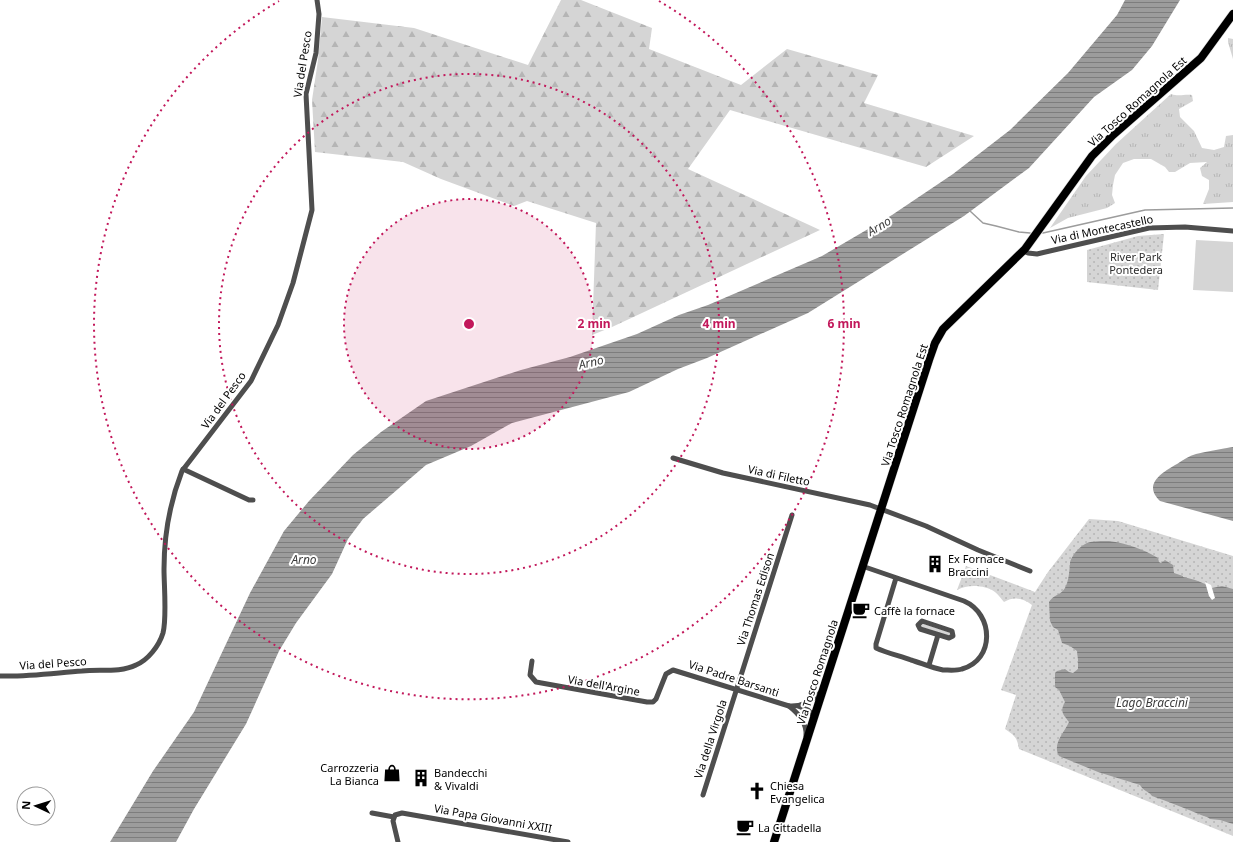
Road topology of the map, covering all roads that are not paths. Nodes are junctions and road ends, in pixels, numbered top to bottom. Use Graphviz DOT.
graph roads {
  1 [pos="317,0"];
  2 [pos="1233,14"];
  3 [pos="1233,231"];
  4 [pos="1023,252"];
  5 [pos="673,458"];
  6 [pos="183,469"];
  7 [pos="253,500"];
  8 [pos="881,510"];
  9 [pos="792,515"];
  10 [pos="862,566"];
  11 [pos="1030,571"];
  12 [pos="896,578"];
  13 [pos="938,635"];
  14 [pos="532,661"];
  15 [pos="928,666"];
  16 [pos="674,670"];
  17 [pos="0,676"];
  18 [pos="737,690"];
  19 [pos="823,690"];
  20 [pos="788,706"];
  21 [pos="797,706"];
  22 [pos="799,716"];
  23 [pos="814,716"];
  24 [pos="806,742"];
  25 [pos="703,795"];
  26 [pos="372,813"];
  27 [pos="394,817"];
  28 [pos="398,842"];
  29 [pos="568,842"];
  30 [pos="774,842"];
  1 -- 6 [label="street, Via del Pesco"];
  2 -- 4 [label="main road, Via Tosco Romagnola Est"];
  3 -- 4 [label="street, Via di Montecastello"];
  4 -- 8 [label="main road, Via Tosco Romagnola Est"];
  5 -- 8 [label="street, Via di Filetto"];
  6 -- 7 [label="street"];
  6 -- 17 [label="street, Via del Pesco"];
  8 -- 10 [label="main road, Via Tosco Romagnola"];
  8 -- 11 [label="street, Via di Filetto"];
  9 -- 18 [label="street, Via Thomas Edison"];
  10 -- 12 [label="street"];
  10 -- 19 [label="main road, Via Tosco Romagnola"];
  12 -- 15 [label="street"];
  12 -- 15 [label="street"];
  13 -- 13 [label="street"];
  13 -- 15 [label="street"];
  14 -- 16 [label="street, Via dell'Argine"];
  16 -- 18 [label="street, Via Padre Barsanti"];
  18 -- 20 [label="street, Via Padre Barsanti"];
  18 -- 25 [label="street, Via della Virgola"];
  19 -- 21 [label="street, Via Padre Barsanti"];
  19 -- 23 [label="main road, Via Tosco Romagnola"];
  20 -- 21 [label="street, Via Padre Barsanti"];
  20 -- 22 [label="street, Via Padre Barsanti"];
  21 -- 23 [label="street"];
  22 -- 23 [label="street"];
  22 -- 24 [label="street, Via Padre Barsanti"];
  23 -- 24 [label="main road, Via Tosco Romagnola"];
  24 -- 30 [label="main road, Via Tosco Romagnola"];
  26 -- 27 [label="street, Via Papa Giovanni XXIII"];
  27 -- 28 [label="street"];
  27 -- 29 [label="street, Via Papa Giovanni XXIII"];
}
